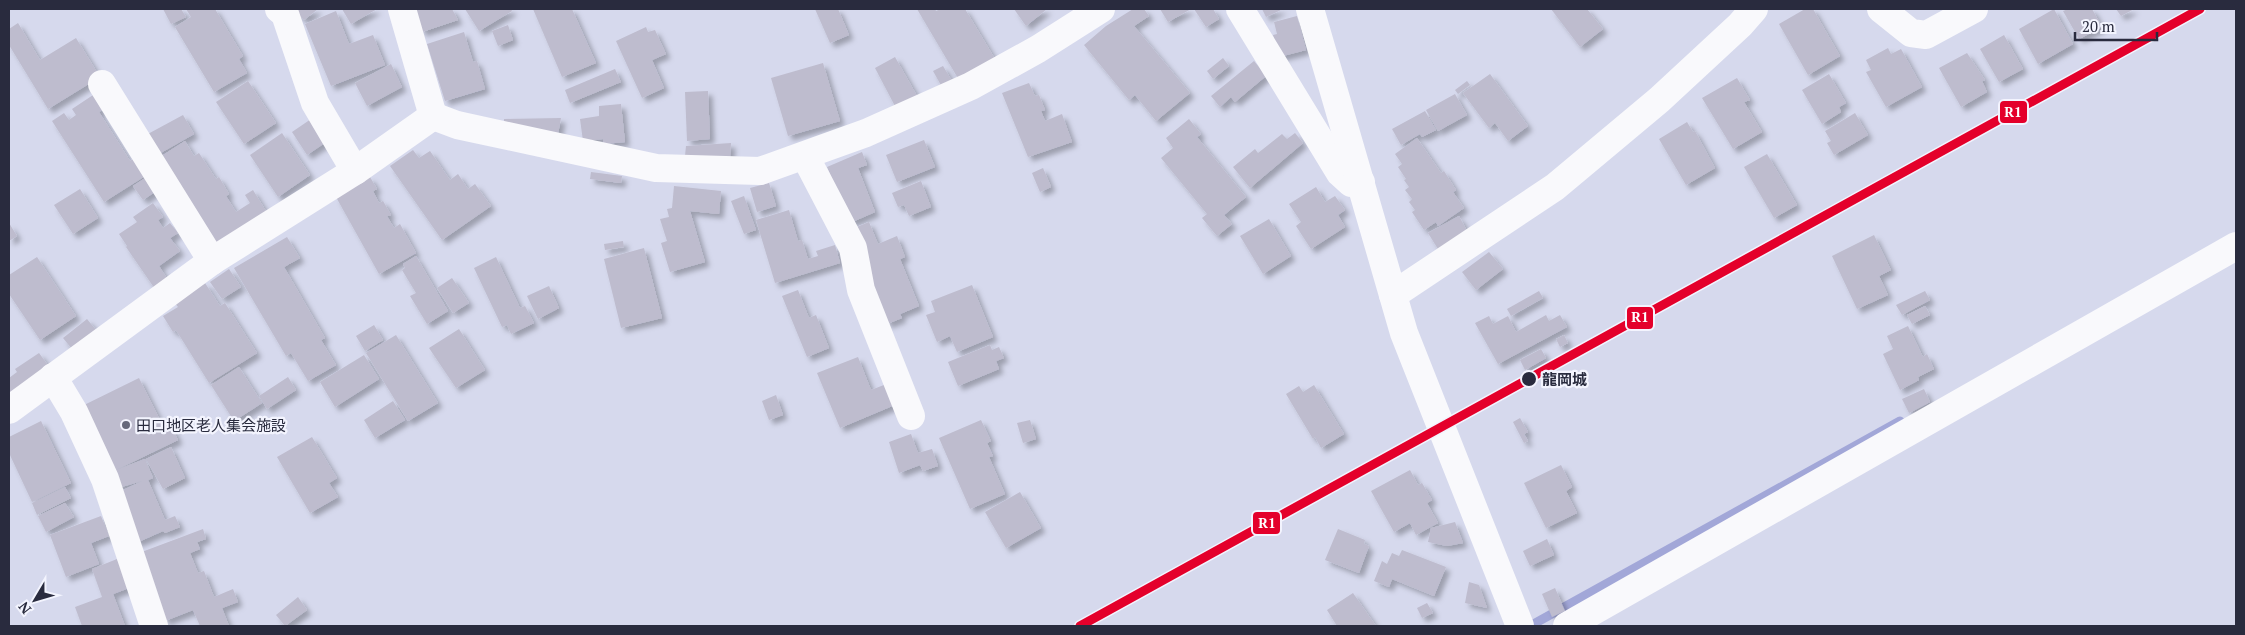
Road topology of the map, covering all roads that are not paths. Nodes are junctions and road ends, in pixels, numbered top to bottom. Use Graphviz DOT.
graph roads {
  1 [pos="279,9"];
  2 [pos="402,9"];
  3 [pos="1101,9"];
  4 [pos="1240,9"];
  5 [pos="1310,9"];
  6 [pos="1754,9"];
  7 [pos="1881,9"];
  8 [pos="1974,9"];
  9 [pos="102,84"];
  10 [pos="433,116"];
  11 [pos="805,156"];
  12 [pos="355,171"];
  13 [pos="1360,182"];
  14 [pos="2236,246"];
  15 [pos="212,262"];
  16 [pos="1393,295"];
  17 [pos="52,377"];
  18 [pos="9,410"];
  19 [pos="911,416"];
  20 [pos="154,626"];
  21 [pos="1520,626"];
  22 [pos="1567,626"];
  1 -- 12 [label="street"];
  2 -- 10 [label="street"];
  3 -- 11 [label="street"];
  4 -- 13 [label="street"];
  5 -- 13 [label="street"];
  6 -- 16 [label="street"];
  7 -- 8 [label="street"];
  9 -- 15 [label="street"];
  10 -- 11 [label="street"];
  10 -- 12 [label="street"];
  11 -- 19 [label="street"];
  12 -- 15 [label="street"];
  13 -- 16 [label="street"];
  14 -- 22 [label="street"];
  15 -- 17 [label="street"];
  16 -- 21 [label="street"];
  17 -- 18 [label="street"];
  17 -- 20 [label="street"];
}
